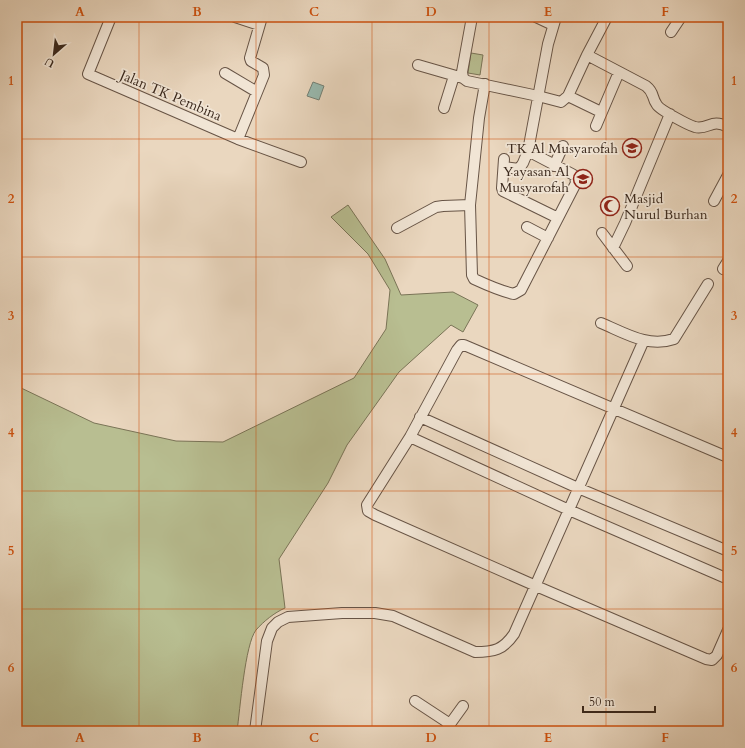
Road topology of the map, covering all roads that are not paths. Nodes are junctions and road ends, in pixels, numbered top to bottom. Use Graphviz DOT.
graph roads {
  1 [pos="111,17"];
  2 [pos="235,17"];
  3 [pos="472,17"];
  4 [pos="536,17"];
  5 [pos="607,17"];
  6 [pos="681,17"];
  7 [pos="260,21"];
  8 [pos="555,21"];
  9 [pos="671,32"];
  10 [pos="587,55"];
  11 [pos="418,65"];
  12 [pos="619,72"];
  13 [pos="225,73"];
  14 [pos="460,75"];
  15 [pos="485,84"];
  16 [pos="257,92"];
  17 [pos="538,96"];
  18 [pos="568,96"];
  19 [pos="444,108"];
  20 [pos="601,112"];
  21 [pos="670,114"];
  22 [pos="596,126"];
  23 [pos="728,127"];
  24 [pos="238,139"];
  25 [pos="563,146"];
  26 [pos="528,151"];
  27 [pos="301,162"];
  28 [pos="554,166"];
  29 [pos="728,175"];
  30 [pos="714,201"];
  31 [pos="470,205"];
  32 [pos="558,218"];
  33 [pos="527,227"];
  34 [pos="397,228"];
  35 [pos="602,233"];
  36 [pos="548,238"];
  37 [pos="614,248"];
  38 [pos="728,261"];
  39 [pos="627,266"];
  40 [pos="728,271"];
  41 [pos="708,284"];
  42 [pos="601,323"];
  43 [pos="644,340"];
  44 [pos="615,409"];
  45 [pos="420,417"];
  46 [pos="410,437"];
  47 [pos="725,456"];
  48 [pos="578,488"];
  49 [pos="569,510"];
  50 [pos="728,551"];
  51 [pos="728,579"];
  52 [pos="536,586"];
  53 [pos="728,630"];
  54 [pos="415,701"];
  55 [pos="463,706"];
  56 [pos="448,728"];
  57 [pos="256,731"];
  1 -- 24 [label="street, Jalan TK Pembina"];
  2 -- 7 [label="street"];
  3 -- 14 [label="street"];
  4 -- 8 [label="street"];
  5 -- 10 [label="street"];
  6 -- 9 [label="street"];
  7 -- 16 [label="street"];
  8 -- 17 [label="street"];
  10 -- 12 [label="street"];
  10 -- 18 [label="street"];
  11 -- 14 [label="street"];
  12 -- 20 [label="street"];
  12 -- 21 [label="street"];
  13 -- 16 [label="street"];
  14 -- 15 [label="street"];
  14 -- 19 [label="street"];
  15 -- 17 [label="street"];
  15 -- 31 [label="street"];
  16 -- 24 [label="street"];
  17 -- 18 [label="street"];
  17 -- 26 [label="street"];
  18 -- 20 [label="street"];
  20 -- 22 [label="street"];
  21 -- 23 [label="street"];
  21 -- 37 [label="street"];
  24 -- 27 [label="street, Jalan TK Pembina"];
  25 -- 28 [label="street"];
  26 -- 28 [label="street"];
  26 -- 32 [label="street"];
  28 -- 32 [label="street"];
  29 -- 30 [label="street"];
  31 -- 34 [label="street"];
  31 -- 36 [label="street"];
  32 -- 36 [label="street"];
  33 -- 36 [label="street"];
  35 -- 37 [label="street"];
  37 -- 39 [label="street"];
  38 -- 40 [label="street"];
  41 -- 43 [label="street"];
  42 -- 43 [label="street"];
  43 -- 44 [label="street"];
  44 -- 45 [label="street"];
  44 -- 47 [label="street"];
  44 -- 48 [label="street"];
  45 -- 46 [label="street"];
  45 -- 48 [label="street"];
  46 -- 49 [label="street"];
  46 -- 52 [label="street"];
  48 -- 49 [label="street"];
  48 -- 50 [label="street"];
  49 -- 51 [label="street"];
  49 -- 52 [label="street"];
  52 -- 53 [label="street"];
  52 -- 57 [label="street"];
  54 -- 56 [label="street"];
  55 -- 56 [label="street"];
}
